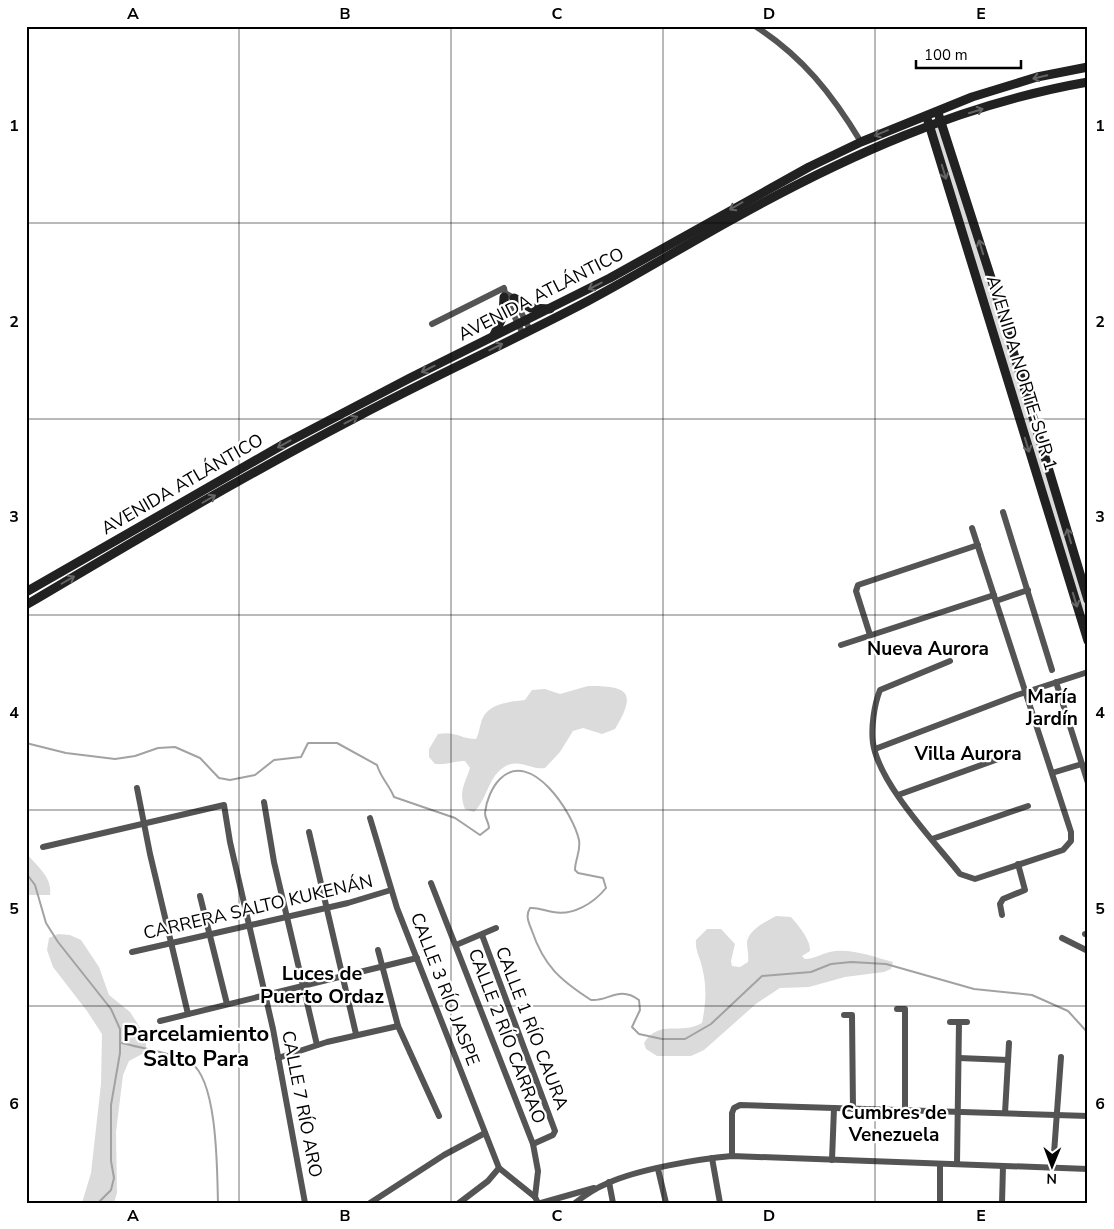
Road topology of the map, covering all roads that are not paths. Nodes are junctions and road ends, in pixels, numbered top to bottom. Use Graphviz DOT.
graph roads {
  1 [pos="755,26"];
  2 [pos="1088,67"];
  3 [pos="1088,82"];
  4 [pos="937,111"];
  5 [pos="927,116"];
  6 [pos="941,121"];
  7 [pos="929,126"];
  8 [pos="861,142"];
  9 [pos="508,296"];
  10 [pos="550,309"];
  11 [pos="522,323"];
  12 [pos="432,324"];
  13 [pos="526,332"];
  14 [pos="494,335"];
  15 [pos="1003,512"];
  16 [pos="972,528"];
  17 [pos="978,545"];
  18 [pos="1028,590"];
  19 [pos="26,592"];
  20 [pos="995,598"];
  21 [pos="1088,600"];
  22 [pos="26,605"];
  23 [pos="870,635"];
  24 [pos="1088,641"];
  25 [pos="841,645"];
  26 [pos="950,661"];
  27 [pos="1052,670"];
  28 [pos="1088,672"];
  29 [pos="1056,682"];
  30 [pos="1026,692"];
  31 [pos="875,750"];
  32 [pos="1012,754"];
  33 [pos="1082,764"];
  34 [pos="1052,773"];
  35 [pos="1088,783"];
  36 [pos="137,788"];
  37 [pos="898,795"];
  38 [pos="264,802"];
  39 [pos="1028,806"];
  40 [pos="370,818"];
  41 [pos="145,824"];
  42 [pos="308,832"];
  43 [pos="932,839"];
  44 [pos="43,847"];
  45 [pos="1018,864"];
  46 [pos="431,883"];
  47 [pos="391,890"];
  48 [pos="200,896"];
  49 [pos="326,907"];
  50 [pos="1002,915"];
  51 [pos="288,916"];
  52 [pos="249,925"];
  53 [pos="496,928"];
  54 [pos="210,934"];
  55 [pos="482,935"];
  56 [pos="1062,938"];
  57 [pos="172,944"];
  58 [pos="456,945"];
  59 [pos="378,950"];
  60 [pos="1088,951"];
  61 [pos="132,952"];
  62 [pos="417,958"];
  63 [pos="382,968"];
  64 [pos="344,977"];
  65 [pos="305,986"];
  66 [pos="265,995"];
  67 [pos="227,1004"];
  68 [pos="897,1009"];
  69 [pos="188,1014"];
  70 [pos="844,1015"];
  71 [pos="160,1021"];
  72 [pos="950,1022"];
  73 [pos="959,1022"];
  74 [pos="968,1022"];
  75 [pos="398,1026"];
  76 [pos="356,1034"];
  77 [pos="1009,1043"];
  78 [pos="317,1045"];
  79 [pos="1061,1057"];
  80 [pos="278,1058"];
  81 [pos="959,1058"];
  82 [pos="1008,1060"];
  83 [pos="834,1108"];
  84 [pos="853,1109"];
  85 [pos="905,1110"];
  86 [pos="958,1112"];
  87 [pos="1005,1113"];
  88 [pos="1057,1114"];
  89 [pos="439,1116"];
  90 [pos="1088,1116"];
  91 [pos="485,1132"];
  92 [pos="533,1144"];
  93 [pos="732,1156"];
  94 [pos="712,1158"];
  95 [pos="832,1160"];
  96 [pos="940,1164"];
  97 [pos="957,1164"];
  98 [pos="1003,1166"];
  99 [pos="1053,1167"];
  100 [pos="499,1168"];
  101 [pos="658,1169"];
  102 [pos="1088,1169"];
  103 [pos="609,1182"];
  104 [pos="598,1187"];
  105 [pos="538,1201"];
  106 [pos="305,1203"];
  107 [pos="370,1203"];
  108 [pos="459,1203"];
  109 [pos="575,1203"];
  110 [pos="613,1203"];
  111 [pos="666,1203"];
  112 [pos="720,1203"];
  113 [pos="940,1203"];
  114 [pos="1002,1203"];
  1 -- 8 [label="street"];
  2 -- 4 [label="main road, AVENIDA ATLÁNTICO, one-way"];
  6 -- 3 [label="main road, AVENIDA ATLÁNTICO, one-way"];
  4 -- 5 [label="main road, AVENIDA ATLÁNTICO"];
  4 -- 6 [label="main road, AVENIDA NORTE-SUR 1"];
  5 -- 7 [label="main road, AVENIDA NORTE-SUR 1"];
  5 -- 8 [label="main road, AVENIDA ATLÁNTICO, one-way"];
  6 -- 7 [label="main road, AVENIDA ATLÁNTICO"];
  21 -- 6 [label="main road, AVENIDA NORTE-SUR 1, one-way"];
  7 -- 13 [label="main road, AVENIDA ATLÁNTICO"];
  7 -- 24 [label="main road, AVENIDA NORTE-SUR 1, one-way"];
  8 -- 10 [label="main road, AVENIDA ATLÁNTICO, one-way"];
  9 -- 10 [label="main road"];
  9 -- 11 [label="street"];
  9 -- 12 [label="street"];
  9 -- 14 [label="main road"];
  10 -- 11 [label="main road, AVENIDA ATLÁNTICO"];
  11 -- 13 [label="street"];
  11 -- 14 [label="main road, AVENIDA ATLÁNTICO"];
  22 -- 13 [label="main road, AVENIDA ATLÁNTICO, one-way"];
  14 -- 19 [label="main road, AVENIDA ATLÁNTICO, one-way"];
  15 -- 18 [label="street"];
  16 -- 17 [label="street"];
  17 -- 20 [label="street"];
  17 -- 23 [label="street"];
  18 -- 20 [label="street"];
  18 -- 27 [label="street"];
  20 -- 23 [label="street"];
  20 -- 30 [label="street"];
  23 -- 25 [label="street"];
  26 -- 31 [label="street"];
  28 -- 29 [label="street"];
  29 -- 30 [label="street"];
  29 -- 33 [label="street"];
  30 -- 31 [label="street"];
  30 -- 34 [label="street"];
  31 -- 37 [label="street"];
  32 -- 37 [label="street"];
  33 -- 34 [label="street"];
  33 -- 35 [label="street"];
  34 -- 45 [label="street"];
  36 -- 41 [label="street"];
  37 -- 43 [label="street"];
  38 -- 51 [label="street"];
  39 -- 43 [label="street"];
  40 -- 47 [label="street, CALLE 3 RÍO JASPE"];
  41 -- 44 [label="street"];
  41 -- 52 [label="street, CALLE 7 RÍO ARO"];
  41 -- 57 [label="street"];
  42 -- 49 [label="street"];
  43 -- 45 [label="street"];
  45 -- 50 [label="street"];
  46 -- 58 [label="street, CALLE 2 RÍO CARRAO"];
  47 -- 49 [label="street, CARRERA SALTO KUKENÁN"];
  47 -- 62 [label="street, CALLE 3 RÍO JASPE"];
  48 -- 54 [label="street"];
  49 -- 51 [label="street, CARRERA SALTO KUKENÁN"];
  49 -- 64 [label="street"];
  51 -- 52 [label="street, CARRERA SALTO KUKENÁN"];
  51 -- 65 [label="street"];
  52 -- 54 [label="street, CARRERA SALTO KUKENÁN"];
  52 -- 66 [label="street, CALLE 7 RÍO ARO"];
  53 -- 55 [label="street"];
  54 -- 57 [label="street, CARRERA SALTO KUKENÁN"];
  54 -- 67 [label="street"];
  55 -- 58 [label="street"];
  55 -- 92 [label="street, CALLE 1 RÍO CAURA"];
  56 -- 60 [label="street"];
  57 -- 61 [label="street, CARRERA SALTO KUKENÁN"];
  57 -- 69 [label="street"];
  58 -- 92 [label="street, CALLE 2 RÍO CARRAO"];
  59 -- 63 [label="street"];
  62 -- 63 [label="street"];
  62 -- 91 [label="street, CALLE 3 RÍO JASPE"];
  63 -- 64 [label="street"];
  63 -- 75 [label="street"];
  64 -- 65 [label="street"];
  64 -- 76 [label="street"];
  65 -- 66 [label="street"];
  65 -- 78 [label="street"];
  66 -- 67 [label="street"];
  66 -- 80 [label="street, CALLE 7 RÍO ARO"];
  67 -- 69 [label="street"];
  68 -- 85 [label="street"];
  69 -- 71 [label="street"];
  70 -- 84 [label="street"];
  72 -- 73 [label="street"];
  73 -- 74 [label="street"];
  73 -- 81 [label="street"];
  75 -- 76 [label="street"];
  75 -- 89 [label="street"];
  76 -- 78 [label="street"];
  77 -- 82 [label="street"];
  78 -- 80 [label="street"];
  79 -- 88 [label="street"];
  80 -- 106 [label="street, CALLE 7 RÍO ARO"];
  81 -- 82 [label="street"];
  81 -- 86 [label="street"];
  82 -- 87 [label="street"];
  83 -- 84 [label="street"];
  83 -- 93 [label="street"];
  83 -- 95 [label="street"];
  84 -- 85 [label="street"];
  85 -- 86 [label="street"];
  86 -- 87 [label="street"];
  86 -- 97 [label="street"];
  87 -- 88 [label="street"];
  88 -- 90 [label="street"];
  88 -- 99 [label="street"];
  91 -- 100 [label="street, CALLE 3 RÍO JASPE"];
  91 -- 107 [label="street"];
  92 -- 105 [label="street, CALLE 2 RÍO CARRAO"];
  93 -- 94 [label="street"];
  93 -- 95 [label="street"];
  94 -- 101 [label="street"];
  94 -- 112 [label="street"];
  95 -- 96 [label="street"];
  96 -- 97 [label="street"];
  96 -- 113 [label="street"];
  97 -- 98 [label="street"];
  98 -- 99 [label="street"];
  98 -- 114 [label="street"];
  99 -- 102 [label="street"];
  100 -- 105 [label="street"];
  100 -- 108 [label="street"];
  101 -- 103 [label="street"];
  101 -- 111 [label="street"];
  103 -- 104 [label="street"];
  103 -- 110 [label="street"];
  104 -- 105 [label="street"];
  104 -- 109 [label="street"];
}
